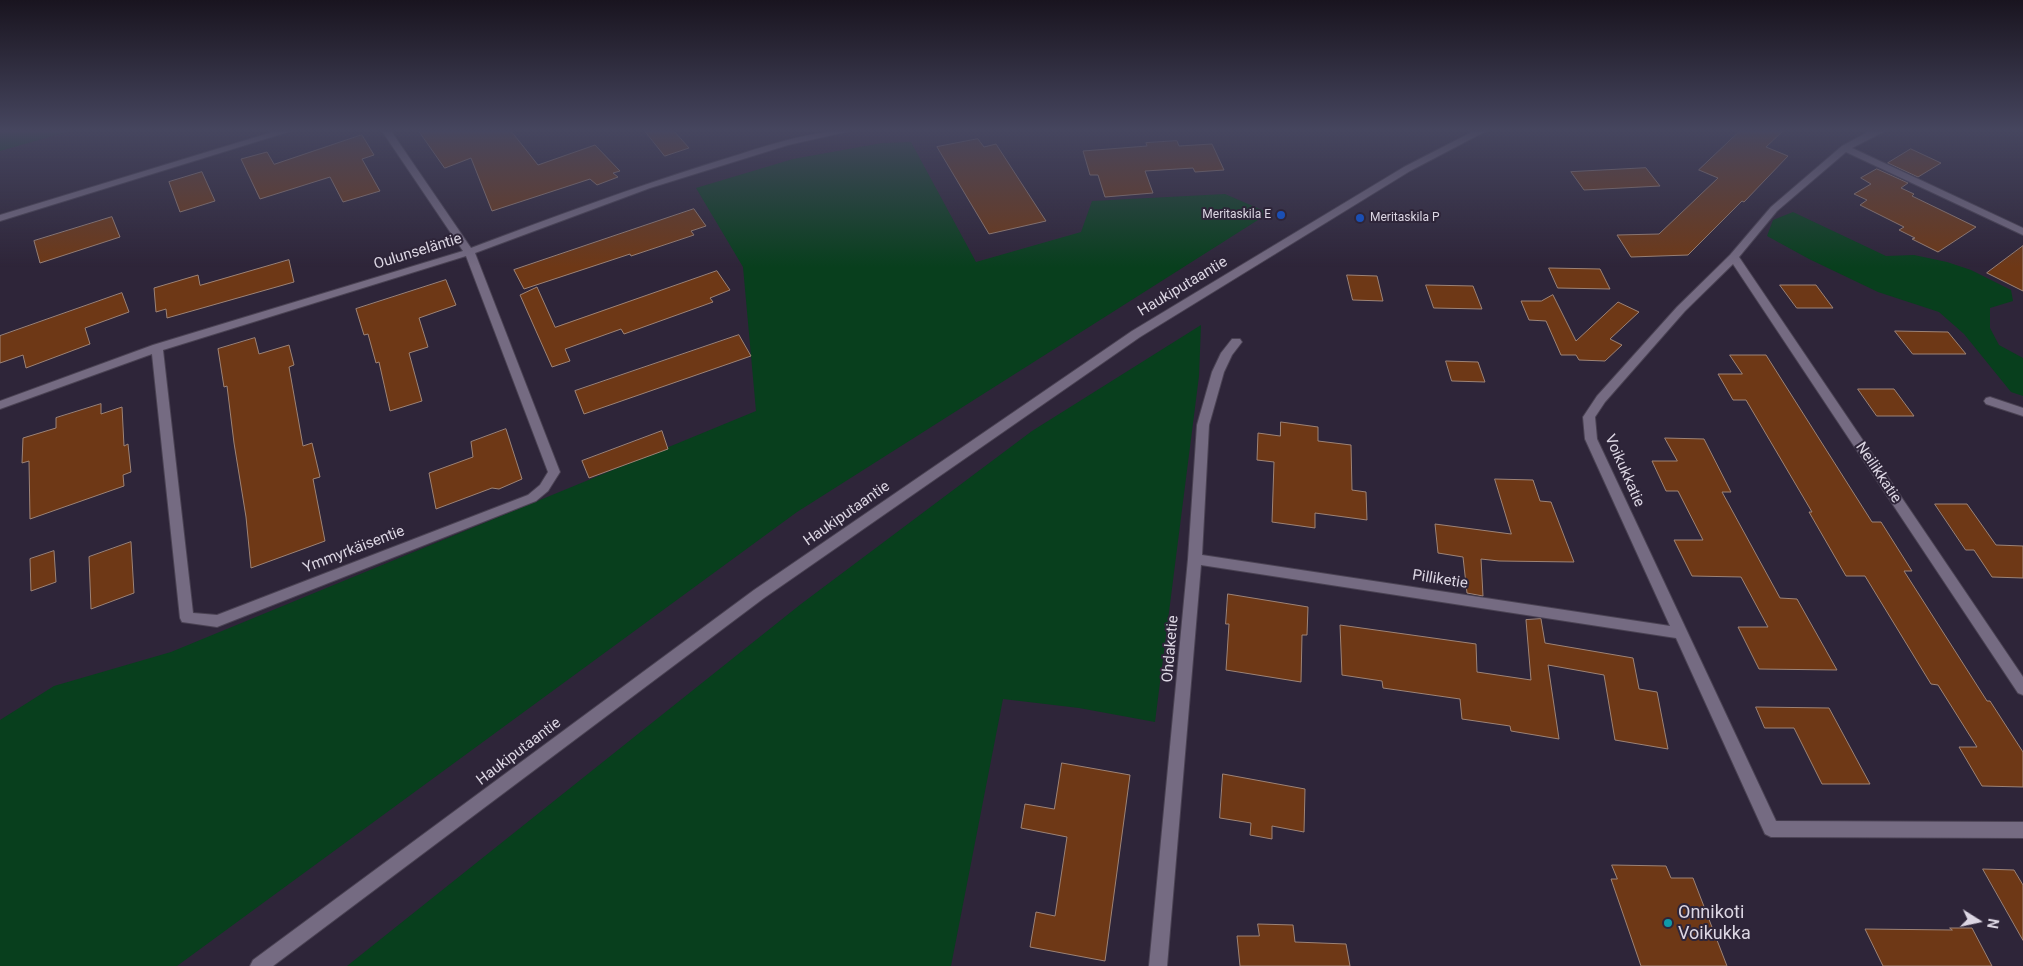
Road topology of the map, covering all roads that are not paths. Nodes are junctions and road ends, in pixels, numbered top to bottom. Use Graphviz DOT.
graph roads {
  1 [pos="138,176"];
  2 [pos="417,176"];
  3 [pos="679,176"];
  4 [pos="1395,176"];
  5 [pos="1812,176"];
  6 [pos="1905,176"];
  7 [pos="0,218"];
  8 [pos="2023,232"];
  9 [pos="469,252"];
  10 [pos="1734,257"];
  11 [pos="1236,342"];
  12 [pos="157,348"];
  13 [pos="1990,402"];
  14 [pos="0,405"];
  15 [pos="2023,412"];
  16 [pos="1195,559"];
  17 [pos="1680,633"];
  18 [pos="2023,690"];
  19 [pos="2023,830"];
  20 [pos="259,966"];
  21 [pos="1158,966"];
  1 -- 7 [label="street"];
  2 -- 9 [label="street"];
  3 -- 9 [label="street, Oulunseläntie"];
  4 -- 20 [label="street, Haukiputaantie"];
  5 -- 10 [label="street, Voikukkatie"];
  6 -- 8 [label="street"];
  9 -- 12 [label="street, Oulunseläntie"];
  9 -- 12 [label="street, Ymmyrkäisentie"];
  10 -- 17 [label="street, Voikukkatie"];
  10 -- 18 [label="street, Neilikkatie"];
  11 -- 16 [label="street, Ohdaketie"];
  12 -- 14 [label="street, Oulunseläntie"];
  13 -- 15 [label="street"];
  16 -- 17 [label="street, Pilliketie"];
  16 -- 21 [label="street, Ohdaketie"];
  17 -- 19 [label="street, Voikukkatie"];
}
